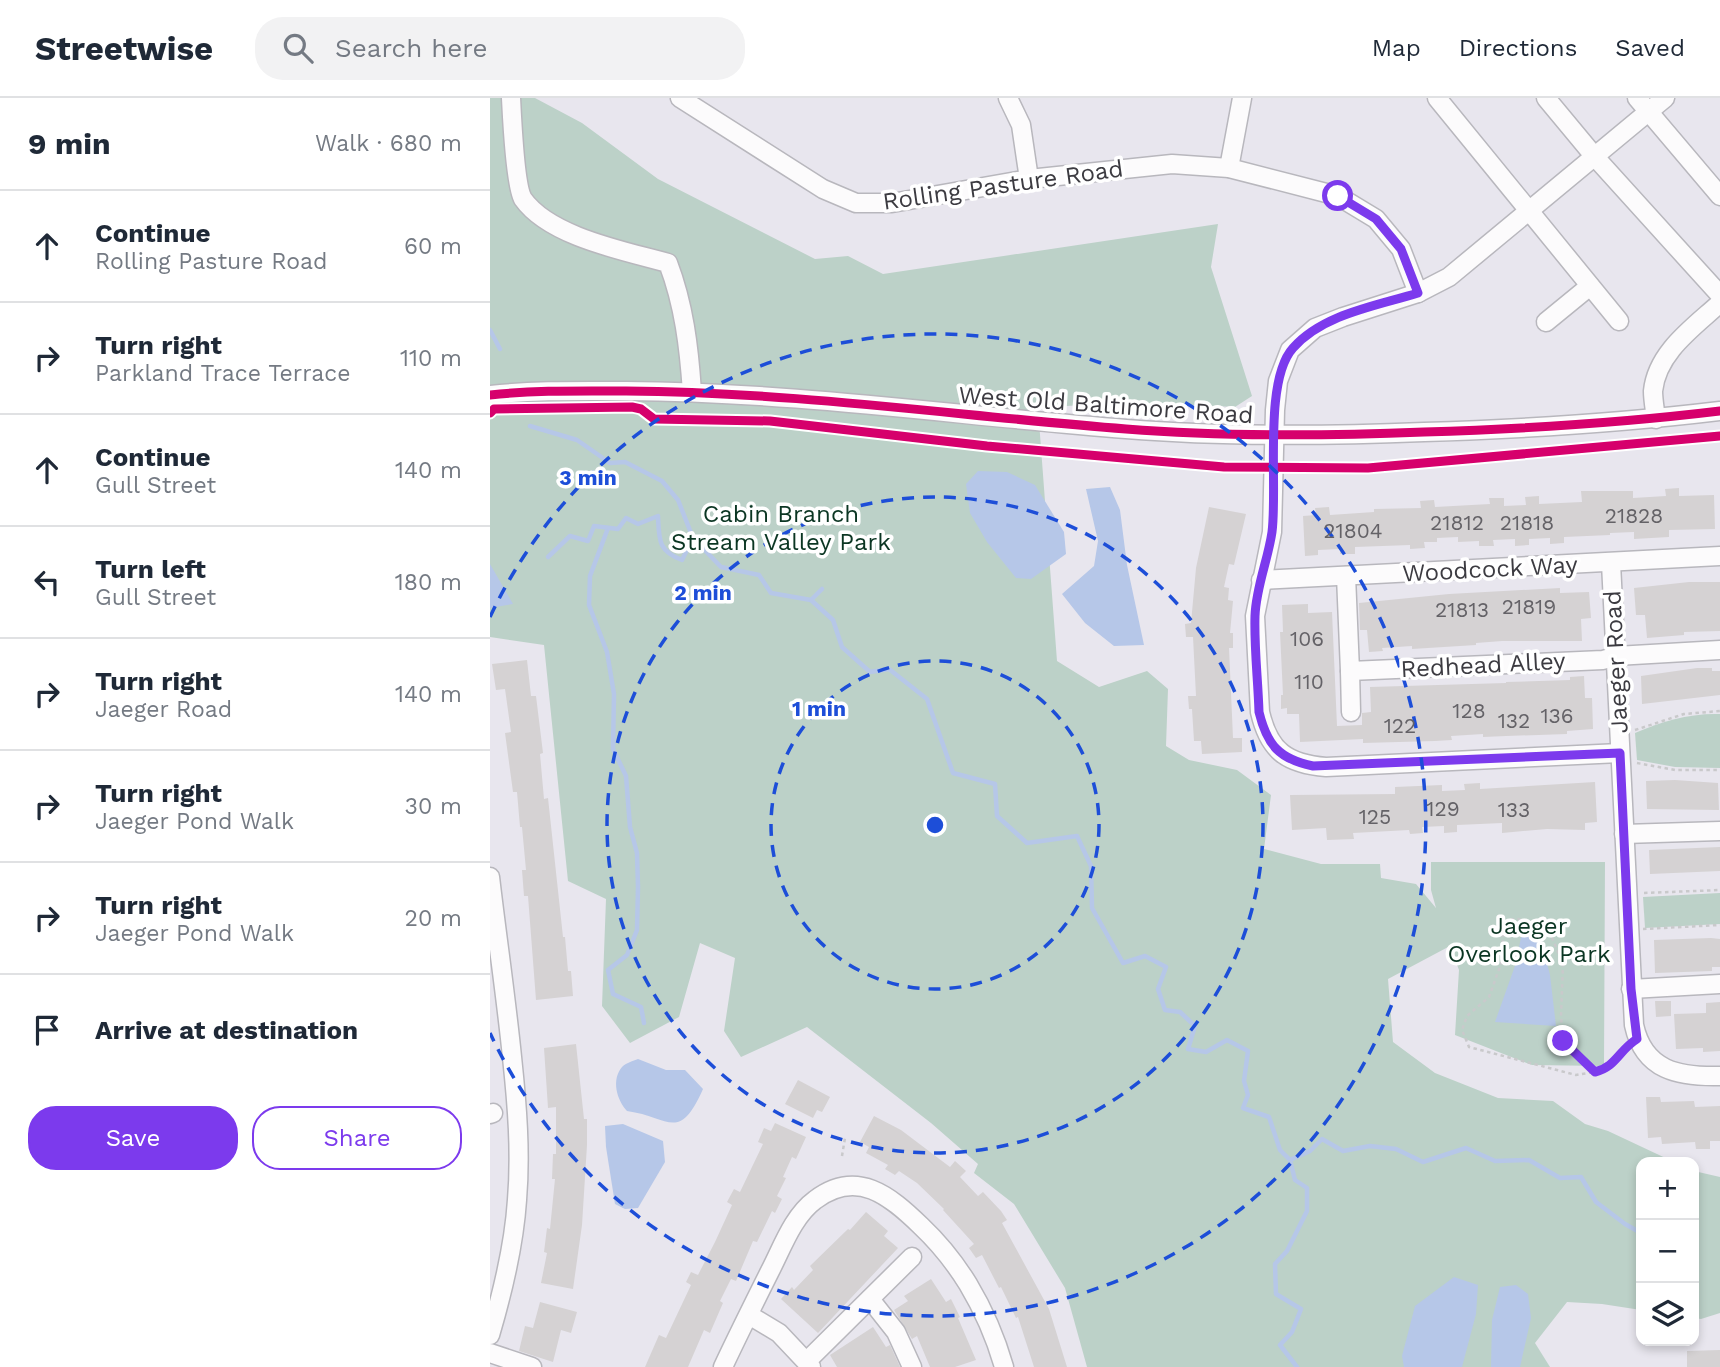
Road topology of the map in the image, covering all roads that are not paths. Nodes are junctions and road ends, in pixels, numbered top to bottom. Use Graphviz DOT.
graph roads {
  1 [pos="510,98"];
  2 [pos="680,98"];
  3 [pos="1008,98"];
  4 [pos="1242,98"];
  5 [pos="1437,98"];
  6 [pos="1546,98"];
  7 [pos="1637,98"];
  8 [pos="1665,98"];
  9 [pos="1650,112"];
  10 [pos="1595,157"];
  11 [pos="1229,168"];
  12 [pos="1029,179"];
  13 [pos="1720,195"];
  14 [pos="1529,212"];
  15 [pos="1591,286"];
  16 [pos="1418,293"];
  17 [pos="1720,295"];
  18 [pos="1720,303"];
  19 [pos="1619,321"];
  20 [pos="1545,322"];
  21 [pos="692,392"];
  22 [pos="490,395"];
  23 [pos="1720,411"];
  24 [pos="1656,419"];
  25 [pos="1274,436"];
  26 [pos="1720,556"];
  27 [pos="1611,564"];
  28 [pos="1346,576"];
  29 [pos="1261,580"];
  30 [pos="1720,650"];
  31 [pos="1616,656"];
  32 [pos="1350,671"];
  33 [pos="1351,712"];
  34 [pos="1627,758"];
  35 [pos="1720,831"];
  36 [pos="1624,834"];
  37 [pos="490,877"];
  38 [pos="1720,985"];
  39 [pos="1631,989"];
  40 [pos="1720,1076"];
  41 [pos="912,1257"];
  42 [pos="870,1299"];
  43 [pos="748,1315"];
  44 [pos="491,1332"];
  45 [pos="490,1353"];
  46 [pos="809,1364"];
  47 [pos="532,1367"];
  48 [pos="723,1367"];
  49 [pos="912,1367"];
  50 [pos="1004,1367"];
  1 -- 21 [label="street"];
  2 -- 12 [label="street, Rolling Pasture Road"];
  3 -- 12 [label="street"];
  4 -- 11 [label="street"];
  5 -- 14 [label="street"];
  6 -- 10 [label="street"];
  7 -- 9 [label="street"];
  8 -- 9 [label="street"];
  9 -- 10 [label="street"];
  9 -- 13 [label="street"];
  10 -- 14 [label="street"];
  10 -- 17 [label="street"];
  11 -- 12 [label="street, Rolling Pasture Road"];
  11 -- 16 [label="street, Rolling Pasture Road"];
  14 -- 15 [label="street"];
  14 -- 16 [label="street"];
  15 -- 19 [label="street"];
  15 -- 20 [label="street"];
  16 -- 25 [label="street"];
  18 -- 24 [label="street"];
  21 -- 22 [label="street, West Old Baltimore Road"];
  21 -- 25 [label="street, West Old Baltimore Road"];
  23 -- 24 [label="street, West Old Baltimore Road"];
  24 -- 25 [label="street, West Old Baltimore Road"];
  25 -- 29 [label="street"];
  26 -- 27 [label="street, Woodcock Way"];
  27 -- 28 [label="street, Woodcock Way"];
  27 -- 31 [label="street, Jaeger Road"];
  28 -- 29 [label="street, Woodcock Way"];
  28 -- 32 [label="street"];
  29 -- 34 [label="street"];
  30 -- 31 [label="street, Redhead Alley"];
  31 -- 32 [label="street, Redhead Alley"];
  31 -- 34 [label="street, Jaeger Road"];
  32 -- 33 [label="street"];
  34 -- 36 [label="street, Jaeger Road"];
  35 -- 36 [label="street"];
  36 -- 39 [label="street, Jaeger Road"];
  37 -- 44 [label="street"];
  38 -- 39 [label="street"];
  39 -- 40 [label="street, Jaeger Road"];
  41 -- 42 [label="street"];
  42 -- 46 [label="street"];
  42 -- 49 [label="street"];
  43 -- 46 [label="street"];
  43 -- 48 [label="street"];
  43 -- 50 [label="street"];
  45 -- 47 [label="street"];
}
